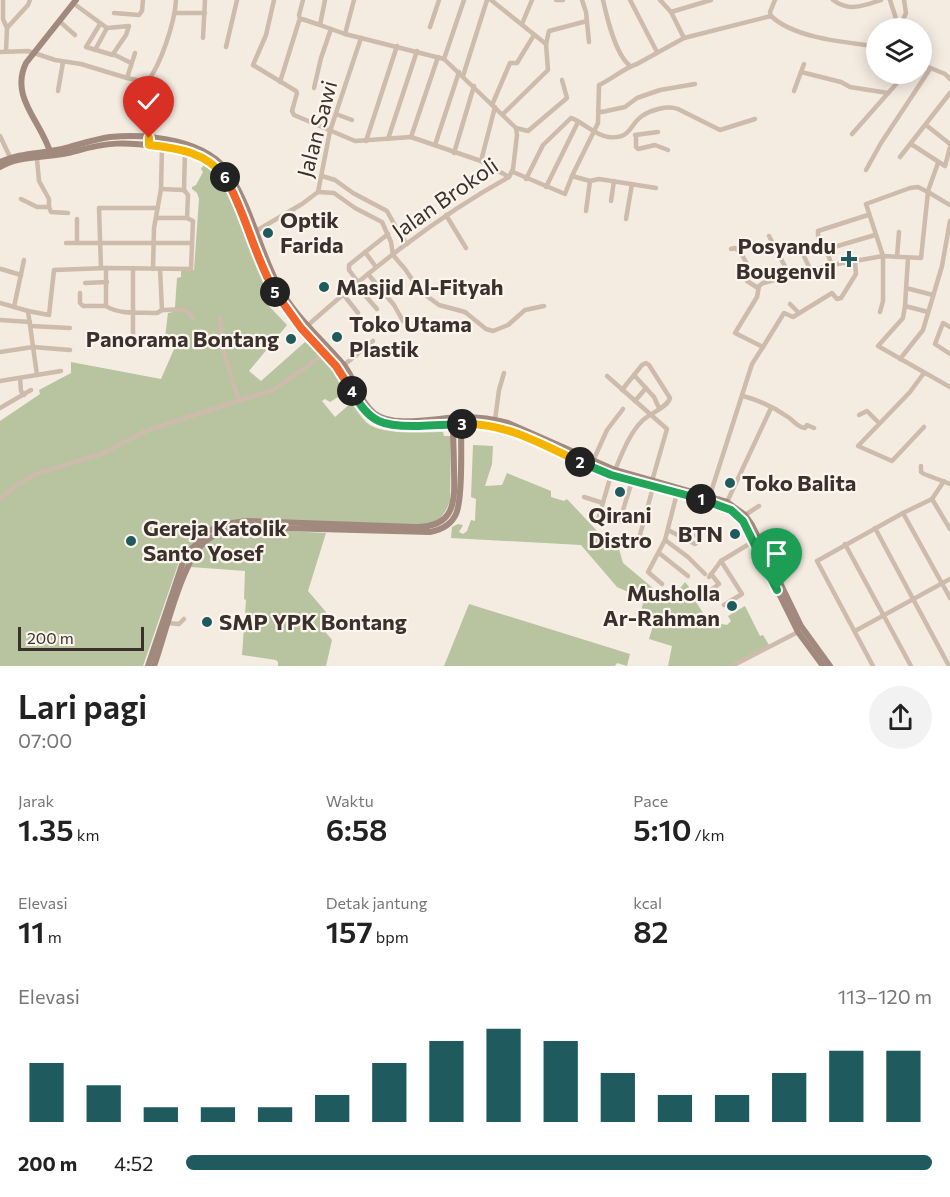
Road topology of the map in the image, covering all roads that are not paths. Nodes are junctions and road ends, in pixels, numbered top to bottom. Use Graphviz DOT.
graph roads {
  1 [pos="3,0"];
  2 [pos="30,0"];
  3 [pos="143,0"];
  4 [pos="176,0"];
  5 [pos="205,0"];
  6 [pos="237,0"];
  7 [pos="274,0"];
  8 [pos="303,0"];
  9 [pos="325,0"];
  10 [pos="354,0"];
  11 [pos="439,0"];
  12 [pos="464,0"];
  13 [pos="489,0"];
  14 [pos="531,0"];
  15 [pos="556,0"];
  16 [pos="563,0"];
  17 [pos="582,0"];
  18 [pos="603,0"];
  19 [pos="630,0"];
  20 [pos="660,0"];
  21 [pos="711,0"];
  22 [pos="775,0"];
  23 [pos="833,0"];
  24 [pos="881,0"];
  25 [pos="890,0"];
  26 [pos="904,0"];
  27 [pos="75,2"];
  28 [pos="671,12"];
  29 [pos="114,13"];
  30 [pos="175,13"];
  31 [pos="205,13"];
  32 [pos="771,16"];
  33 [pos="896,18"];
  34 [pos="904,18"];
  35 [pos="300,19"];
  36 [pos="59,21"];
  37 [pos="587,21"];
  38 [pos="99,24"];
  39 [pos="522,24"];
  40 [pos="320,25"];
  41 [pos="430,27"];
  42 [pos="7,28"];
  43 [pos="107,28"];
  44 [pos="331,29"];
  45 [pos="345,34"];
  46 [pos="75,35"];
  47 [pos="534,35"];
  48 [pos="203,38"];
  49 [pos="360,38"];
  50 [pos="684,38"];
  51 [pos="589,42"];
  52 [pos="546,44"];
  53 [pos="866,45"];
  54 [pos="397,46"];
  55 [pos="226,47"];
  56 [pos="95,50"];
  57 [pos="417,51"];
  58 [pos="3,52"];
  59 [pos="657,52"];
  60 [pos="35,53"];
  61 [pos="135,53"];
  62 [pos="113,55"];
  63 [pos="438,57"];
  64 [pos="444,59"];
  65 [pos="63,62"];
  66 [pos="131,63"];
  67 [pos="804,64"];
  68 [pos="629,65"];
  69 [pos="932,70"];
  70 [pos="801,72"];
  71 [pos="461,74"];
  72 [pos="127,78"];
  73 [pos="950,79"];
  74 [pos="562,80"];
  75 [pos="280,82"];
  76 [pos="695,84"];
  77 [pos="896,84"];
  78 [pos="920,84"];
  79 [pos="474,86"];
  80 [pos="314,88"];
  81 [pos="58,91"];
  82 [pos="794,91"];
  83 [pos="888,93"];
  84 [pos="950,93"];
  85 [pos="493,106"];
  86 [pos="598,111"];
  87 [pos="336,114"];
  88 [pos="502,114"];
  89 [pos="756,118"];
  90 [pos="352,120"];
  91 [pos="578,122"];
  92 [pos="596,125"];
  93 [pos="926,125"];
  94 [pos="516,128"];
  95 [pos="330,131"];
  96 [pos="630,131"];
  97 [pos="658,132"];
  98 [pos="852,134"];
  99 [pos="0,136"];
  100 [pos="636,136"];
  101 [pos="411,138"];
  102 [pos="388,139"];
  103 [pos="366,141"];
  104 [pos="163,143"];
  105 [pos="911,144"];
  106 [pos="435,145"];
  107 [pos="950,145"];
  108 [pos="185,150"];
  109 [pos="668,150"];
  110 [pos="454,153"];
  111 [pos="50,154"];
  112 [pos="10,157"];
  113 [pos="900,157"];
  114 [pos="36,159"];
  115 [pos="482,161"];
  116 [pos="0,162"];
  117 [pos="938,163"];
  118 [pos="0,167"];
  119 [pos="866,170"];
  120 [pos="513,172"];
  121 [pos="572,176"];
  122 [pos="509,177"];
  123 [pos="321,178"];
  124 [pos="526,179"];
  125 [pos="590,181"];
  126 [pos="614,181"];
  127 [pos="632,184"];
  128 [pos="546,187"];
  129 [pos="656,188"];
  130 [pos="161,189"];
  131 [pos="928,189"];
  132 [pos="184,190"];
  133 [pos="318,190"];
  134 [pos="21,199"];
  135 [pos="611,201"];
  136 [pos="950,205"];
  137 [pos="49,207"];
  138 [pos="243,207"];
  139 [pos="158,208"];
  140 [pos="586,211"];
  141 [pos="68,213"];
  142 [pos="446,215"];
  143 [pos="868,215"];
  144 [pos="157,218"];
  145 [pos="188,218"];
  146 [pos="77,219"];
  147 [pos="626,219"];
  148 [pos="249,221"];
  149 [pos="950,221"];
  150 [pos="256,231"];
  151 [pos="899,232"];
  152 [pos="388,234"];
  153 [pos="769,236"];
  154 [pos="875,236"];
  155 [pos="78,242"];
  156 [pos="101,242"];
  157 [pos="66,243"];
  158 [pos="153,243"];
  159 [pos="192,243"];
  160 [pos="406,245"];
  161 [pos="466,248"];
  162 [pos="730,249"];
  163 [pos="826,250"];
  164 [pos="365,252"];
  165 [pos="802,252"];
  166 [pos="393,255"];
  167 [pos="883,256"];
  168 [pos="897,257"];
  169 [pos="908,258"];
  170 [pos="24,260"];
  171 [pos="855,262"];
  172 [pos="832,265"];
  173 [pos="376,267"];
  174 [pos="1,268"];
  175 [pos="103,268"];
  176 [pos="133,268"];
  177 [pos="153,269"];
  178 [pos="160,270"];
  179 [pos="811,271"];
  180 [pos="368,274"];
  181 [pos="21,275"];
  182 [pos="790,276"];
  183 [pos="107,282"];
  184 [pos="85,283"];
  185 [pos="356,283"];
  186 [pos="758,288"];
  187 [pos="906,288"];
  188 [pos="80,293"];
  189 [pos="343,294"];
  190 [pos="933,295"];
  191 [pos="0,303"];
  192 [pos="790,304"];
  193 [pos="106,306"];
  194 [pos="544,306"];
  195 [pos="905,306"];
  196 [pos="14,307"];
  197 [pos="377,309"];
  198 [pos="162,310"];
  199 [pos="27,311"];
  200 [pos="132,312"];
  201 [pos="880,312"];
  202 [pos="928,312"];
  203 [pos="358,313"];
  204 [pos="799,313"];
  205 [pos="220,317"];
  206 [pos="193,319"];
  207 [pos="0,320"];
  208 [pos="403,321"];
  209 [pos="30,324"];
  210 [pos="307,326"];
  211 [pos="950,327"];
  212 [pos="70,328"];
  213 [pos="373,340"];
  214 [pos="133,343"];
  215 [pos="33,347"];
  216 [pos="763,347"];
  217 [pos="70,350"];
  218 [pos="0,352"];
  219 [pos="325,354"];
  220 [pos="950,354"];
  221 [pos="900,359"];
  222 [pos="344,365"];
  223 [pos="60,371"];
  224 [pos="504,373"];
  225 [pos="924,374"];
  226 [pos="37,375"];
  227 [pos="634,375"];
  228 [pos="607,376"];
  229 [pos="20,378"];
  230 [pos="0,381"];
  231 [pos="950,387"];
  232 [pos="646,388"];
  233 [pos="31,390"];
  234 [pos="622,390"];
  235 [pos="22,391"];
  236 [pos="742,396"];
  237 [pos="239,401"];
  238 [pos="635,401"];
  239 [pos="0,408"];
  240 [pos="659,408"];
  241 [pos="771,408"];
  242 [pos="623,409"];
  243 [pos="649,414"];
  244 [pos="859,415"];
  245 [pos="495,420"];
  246 [pos="457,421"];
  247 [pos="879,423"];
  248 [pos="924,427"];
  249 [pos="814,428"];
  250 [pos="574,456"];
  251 [pos="593,461"];
  252 [pos="921,466"];
  253 [pos="613,473"];
  254 [pos="632,481"];
  255 [pos="944,481"];
  256 [pos="653,484"];
  257 [pos="950,484"];
  258 [pos="677,493"];
  259 [pos="710,495"];
  260 [pos="584,497"];
  261 [pos="0,499"];
  262 [pos="932,499"];
  263 [pos="727,502"];
  264 [pos="603,503"];
  265 [pos="759,506"];
  266 [pos="903,513"];
  267 [pos="745,515"];
  268 [pos="947,518"];
  269 [pos="620,520"];
  270 [pos="597,523"];
  271 [pos="306,526"];
  272 [pos="875,528"];
  273 [pos="950,529"];
  274 [pos="668,530"];
  275 [pos="640,535"];
  276 [pos="696,535"];
  277 [pos="665,540"];
  278 [pos="754,541"];
  279 [pos="845,544"];
  280 [pos="659,553"];
  281 [pos="721,561"];
  282 [pos="708,575"];
  283 [pos="688,576"];
  284 [pos="950,579"];
  285 [pos="942,583"];
  286 [pos="662,584"];
  287 [pos="706,592"];
  288 [pos="950,598"];
  289 [pos="913,599"];
  290 [pos="724,605"];
  291 [pos="884,615"];
  292 [pos="184,619"];
  293 [pos="168,623"];
  294 [pos="855,631"];
  295 [pos="798,632"];
  296 [pos="813,648"];
  297 [pos="818,656"];
  298 [pos="736,664"];
  299 [pos="148,666"];
  300 [pos="154,666"];
  301 [pos="823,666"];
  302 [pos="830,666"];
  303 [pos="873,666"];
  304 [pos="911,666"];
  305 [pos="950,666"];
  1 -- 42 [label="street"];
  2 -- 42 [label="street"];
  3 -- 29 [label="street"];
  4 -- 30 [label="street"];
  5 -- 31 [label="street"];
  6 -- 55 [label="street"];
  7 -- 75 [label="street"];
  8 -- 35 [label="street"];
  9 -- 40 [label="street"];
  10 -- 45 [label="street"];
  11 -- 41 [label="street"];
  12 -- 64 [label="street"];
  13 -- 39 [label="street"];
  13 -- 71 [label="street"];
  14 -- 39 [label="street"];
  15 -- 16 [label="street"];
  17 -- 37 [label="street"];
  18 -- 68 [label="street"];
  19 -- 59 [label="street"];
  20 -- 28 [label="street"];
  21 -- 28 [label="street"];
  22 -- 32 [label="street"];
  23 -- 24 [label="street"];
  25 -- 33 [label="street"];
  26 -- 34 [label="street"];
  27 -- 36 [label="main road"];
  27 -- 38 [label="street"];
  28 -- 50 [label="street"];
  30 -- 31 [label="street"];
  30 -- 72 [label="street"];
  31 -- 48 [label="street"];
  32 -- 50 [label="street"];
  32 -- 53 [label="street"];
  35 -- 40 [label="street"];
  35 -- 75 [label="street"];
  36 -- 46 [label="street"];
  36 -- 60 [label="main road"];
  37 -- 51 [label="street"];
  37 -- 52 [label="street"];
  38 -- 43 [label="street"];
  38 -- 56 [label="street"];
  39 -- 47 [label="street"];
  40 -- 44 [label="street"];
  42 -- 58 [label="street"];
  43 -- 56 [label="street"];
  43 -- 62 [label="street"];
  44 -- 45 [label="street"];
  44 -- 80 [label="street"];
  45 -- 49 [label="street"];
  47 -- 52 [label="street"];
  47 -- 85 [label="street"];
  49 -- 54 [label="street"];
  49 -- 87 [label="street, Jalan Sawi"];
  50 -- 59 [label="street"];
  52 -- 88 [label="street"];
  54 -- 57 [label="street"];
  54 -- 103 [label="street"];
  56 -- 62 [label="street"];
  57 -- 63 [label="street"];
  57 -- 102 [label="street"];
  58 -- 60 [label="street"];
  59 -- 68 [label="street"];
  60 -- 65 [label="street"];
  60 -- 111 [label="main road"];
  61 -- 66 [label="street"];
  62 -- 66 [label="street"];
  63 -- 64 [label="street"];
  63 -- 101 [label="street"];
  64 -- 71 [label="street"];
  65 -- 72 [label="street"];
  65 -- 81 [label="street"];
  66 -- 72 [label="street"];
  67 -- 70 [label="street"];
  68 -- 86 [label="street"];
  69 -- 73 [label="street"];
  70 -- 82 [label="street"];
  70 -- 83 [label="street"];
  71 -- 79 [label="street"];
  71 -- 106 [label="street"];
  74 -- 94 [label="street"];
  75 -- 95 [label="street"];
  76 -- 86 [label="street"];
  77 -- 83 [label="street"];
  78 -- 119 [label="street"];
  79 -- 85 [label="street"];
  79 -- 110 [label="street"];
  83 -- 98 [label="street"];
  84 -- 93 [label="street"];
  85 -- 88 [label="street"];
  85 -- 115 [label="street"];
  86 -- 92 [label="street"];
  87 -- 90 [label="street"];
  87 -- 95 [label="street, Jalan Sawi"];
  88 -- 94 [label="street"];
  89 -- 96 [label="street"];
  91 -- 92 [label="street"];
  91 -- 124 [label="street"];
  91 -- 128 [label="street"];
  92 -- 96 [label="street"];
  92 -- 121 [label="street"];
  93 -- 105 [label="street"];
  93 -- 107 [label="street"];
  94 -- 120 [label="street, Jalan Brokoli"];
  95 -- 103 [label="street"];
  95 -- 123 [label="street, Jalan Sawi"];
  96 -- 100 [label="street"];
  97 -- 100 [label="street"];
  99 -- 112 [label="street"];
  100 -- 109 [label="street"];
  101 -- 102 [label="street"];
  101 -- 106 [label="street"];
  102 -- 103 [label="street"];
  104 -- 108 [label="main road"];
  104 -- 111 [label="main road"];
  104 -- 130 [label="street"];
  104 -- 138 [label="main road"];
  105 -- 113 [label="street"];
  105 -- 117 [label="street"];
  106 -- 110 [label="street"];
  107 -- 117 [label="street"];
  108 -- 132 [label="street"];
  108 -- 138 [label="main road"];
  110 -- 115 [label="street"];
  111 -- 112 [label="main road"];
  111 -- 114 [label="main road"];
  112 -- 116 [label="main road"];
  114 -- 118 [label="main road"];
  114 -- 137 [label="street"];
  115 -- 122 [label="street"];
  117 -- 131 [label="street"];
  120 -- 122 [label="street, Jalan Brokoli"];
  120 -- 124 [label="street"];
  121 -- 125 [label="street"];
  121 -- 128 [label="street"];
  122 -- 142 [label="street, Jalan Brokoli"];
  123 -- 133 [label="street, Jalan Sawi"];
  123 -- 160 [label="street"];
  124 -- 128 [label="street"];
  125 -- 126 [label="street"];
  125 -- 140 [label="street"];
  126 -- 127 [label="street"];
  126 -- 135 [label="street"];
  127 -- 129 [label="street"];
  127 -- 147 [label="street"];
  130 -- 132 [label="street"];
  130 -- 139 [label="street"];
  131 -- 136 [label="street"];
  131 -- 143 [label="street"];
  131 -- 169 [label="street"];
  132 -- 145 [label="street"];
  133 -- 150 [label="street, Jalan Sawi"];
  133 -- 152 [label="street"];
  134 -- 137 [label="street"];
  137 -- 141 [label="street"];
  138 -- 148 [label="main road"];
  139 -- 144 [label="street"];
  139 -- 156 [label="street"];
  142 -- 160 [label="street, Jalan Brokoli"];
  142 -- 161 [label="street"];
  143 -- 154 [label="street"];
  143 -- 163 [label="street"];
  144 -- 145 [label="street"];
  144 -- 158 [label="street"];
  145 -- 159 [label="street"];
  146 -- 155 [label="street"];
  148 -- 150 [label="main road"];
  148 -- 219 [label="main road"];
  149 -- 190 [label="street"];
  150 -- 210 [label="main road"];
  151 -- 168 [label="street"];
  152 -- 164 [label="street"];
  152 -- 166 [label="street"];
  153 -- 182 [label="street"];
  154 -- 163 [label="street"];
  154 -- 167 [label="street"];
  155 -- 156 [label="street"];
  155 -- 157 [label="street"];
  156 -- 158 [label="street"];
  156 -- 175 [label="street"];
  158 -- 159 [label="street"];
  158 -- 177 [label="street"];
  159 -- 178 [label="street"];
  160 -- 166 [label="street, Jalan Brokoli"];
  162 -- 186 [label="street"];
  163 -- 172 [label="street"];
  164 -- 173 [label="street"];
  164 -- 185 [label="street"];
  165 -- 179 [label="street"];
  166 -- 173 [label="street, Jalan Brokoli"];
  166 -- 194 [label="street"];
  167 -- 168 [label="street"];
  167 -- 171 [label="street"];
  167 -- 201 [label="street"];
  168 -- 169 [label="street"];
  169 -- 187 [label="street"];
  170 -- 181 [label="street"];
  171 -- 172 [label="street"];
  171 -- 204 [label="street"];
  172 -- 179 [label="street"];
  173 -- 180 [label="street, Jalan Brokoli"];
  174 -- 181 [label="street"];
  175 -- 176 [label="street"];
  175 -- 183 [label="street"];
  175 -- 199 [label="street"];
  176 -- 177 [label="street"];
  176 -- 200 [label="street"];
  177 -- 178 [label="street"];
  178 -- 198 [label="street"];
  179 -- 182 [label="street"];
  180 -- 185 [label="street, Jalan Brokoli"];
  180 -- 208 [label="street"];
  181 -- 196 [label="street"];
  182 -- 186 [label="street"];
  183 -- 184 [label="street"];
  183 -- 193 [label="street"];
  185 -- 189 [label="street, Jalan Brokoli"];
  185 -- 197 [label="street"];
  186 -- 216 [label="street"];
  187 -- 190 [label="street"];
  187 -- 195 [label="street"];
  188 -- 193 [label="street"];
  189 -- 203 [label="street"];
  189 -- 210 [label="street, Jalan Brokoli"];
  190 -- 202 [label="street"];
  191 -- 196 [label="street"];
  192 -- 204 [label="street"];
  193 -- 200 [label="street"];
  195 -- 202 [label="street"];
  195 -- 221 [label="street"];
  196 -- 199 [label="street"];
  198 -- 200 [label="street"];
  198 -- 206 [label="street"];
  199 -- 209 [label="street"];
  200 -- 214 [label="street"];
  202 -- 221 [label="street"];
  204 -- 216 [label="street"];
  205 -- 237 [label="street"];
  207 -- 209 [label="street"];
  209 -- 212 [label="street"];
  209 -- 215 [label="street"];
  210 -- 222 [label="main road"];
  211 -- 220 [label="street"];
  213 -- 222 [label="street"];
  215 -- 217 [label="street"];
  215 -- 218 [label="street"];
  215 -- 226 [label="street"];
  216 -- 236 [label="street"];
  219 -- 237 [label="street"];
  219 -- 246 [label="main road"];
  221 -- 225 [label="street"];
  222 -- 246 [label="main road"];
  223 -- 226 [label="street"];
  224 -- 245 [label="street"];
  225 -- 231 [label="street"];
  225 -- 247 [label="street"];
  226 -- 229 [label="street"];
  227 -- 232 [label="street"];
  227 -- 234 [label="street"];
  227 -- 240 [label="street"];
  228 -- 234 [label="street"];
  229 -- 230 [label="street"];
  229 -- 235 [label="street"];
  232 -- 238 [label="street"];
  232 -- 240 [label="street"];
  233 -- 235 [label="street"];
  234 -- 238 [label="street"];
  235 -- 239 [label="street"];
  236 -- 241 [label="street"];
  236 -- 259 [label="street"];
  237 -- 261 [label="street"];
  238 -- 243 [label="street"];
  240 -- 243 [label="street"];
  241 -- 249 [label="street"];
  241 -- 263 [label="street"];
  242 -- 251 [label="street"];
  243 -- 253 [label="street"];
  243 -- 256 [label="street"];
  244 -- 247 [label="street"];
  245 -- 246 [label="main road"];
  245 -- 250 [label="main road"];
  246 -- 250 [label="main road"];
  246 -- 271 [label="main road"];
  247 -- 248 [label="street"];
  250 -- 251 [label="main road"];
  250 -- 253 [label="main road"];
  251 -- 253 [label="main road"];
  252 -- 255 [label="street"];
  253 -- 254 [label="main road"];
  253 -- 256 [label="main road"];
  253 -- 264 [label="street"];
  254 -- 256 [label="main road"];
  254 -- 269 [label="street"];
  255 -- 257 [label="street"];
  255 -- 262 [label="street"];
  256 -- 258 [label="main road"];
  256 -- 259 [label="main road"];
  256 -- 275 [label="street"];
  258 -- 274 [label="street"];
  258 -- 278 [label="main road"];
  259 -- 263 [label="main road"];
  260 -- 264 [label="street"];
  262 -- 266 [label="street"];
  262 -- 268 [label="street"];
  263 -- 267 [label="main road"];
  264 -- 270 [label="street"];
  265 -- 267 [label="street"];
  266 -- 272 [label="street"];
  266 -- 285 [label="street"];
  267 -- 296 [label="main road"];
  268 -- 273 [label="street"];
  271 -- 293 [label="main road"];
  271 -- 299 [label="main road"];
  272 -- 279 [label="street"];
  272 -- 289 [label="street"];
  274 -- 276 [label="street"];
  274 -- 277 [label="street"];
  277 -- 280 [label="street"];
  277 -- 282 [label="street"];
  278 -- 281 [label="street"];
  278 -- 295 [label="main road"];
  279 -- 291 [label="street"];
  279 -- 294 [label="street"];
  280 -- 283 [label="street"];
  280 -- 286 [label="street"];
  281 -- 282 [label="street"];
  281 -- 290 [label="street"];
  282 -- 287 [label="street"];
  284 -- 285 [label="street"];
  285 -- 288 [label="street"];
  285 -- 289 [label="street"];
  289 -- 291 [label="street"];
  289 -- 305 [label="street"];
  291 -- 294 [label="street"];
  291 -- 304 [label="street"];
  292 -- 293 [label="street"];
  293 -- 300 [label="main road"];
  294 -- 303 [label="street"];
  295 -- 296 [label="main road"];
  295 -- 298 [label="street"];
  296 -- 297 [label="main road"];
  297 -- 301 [label="main road"];
  297 -- 302 [label="main road"];
}
